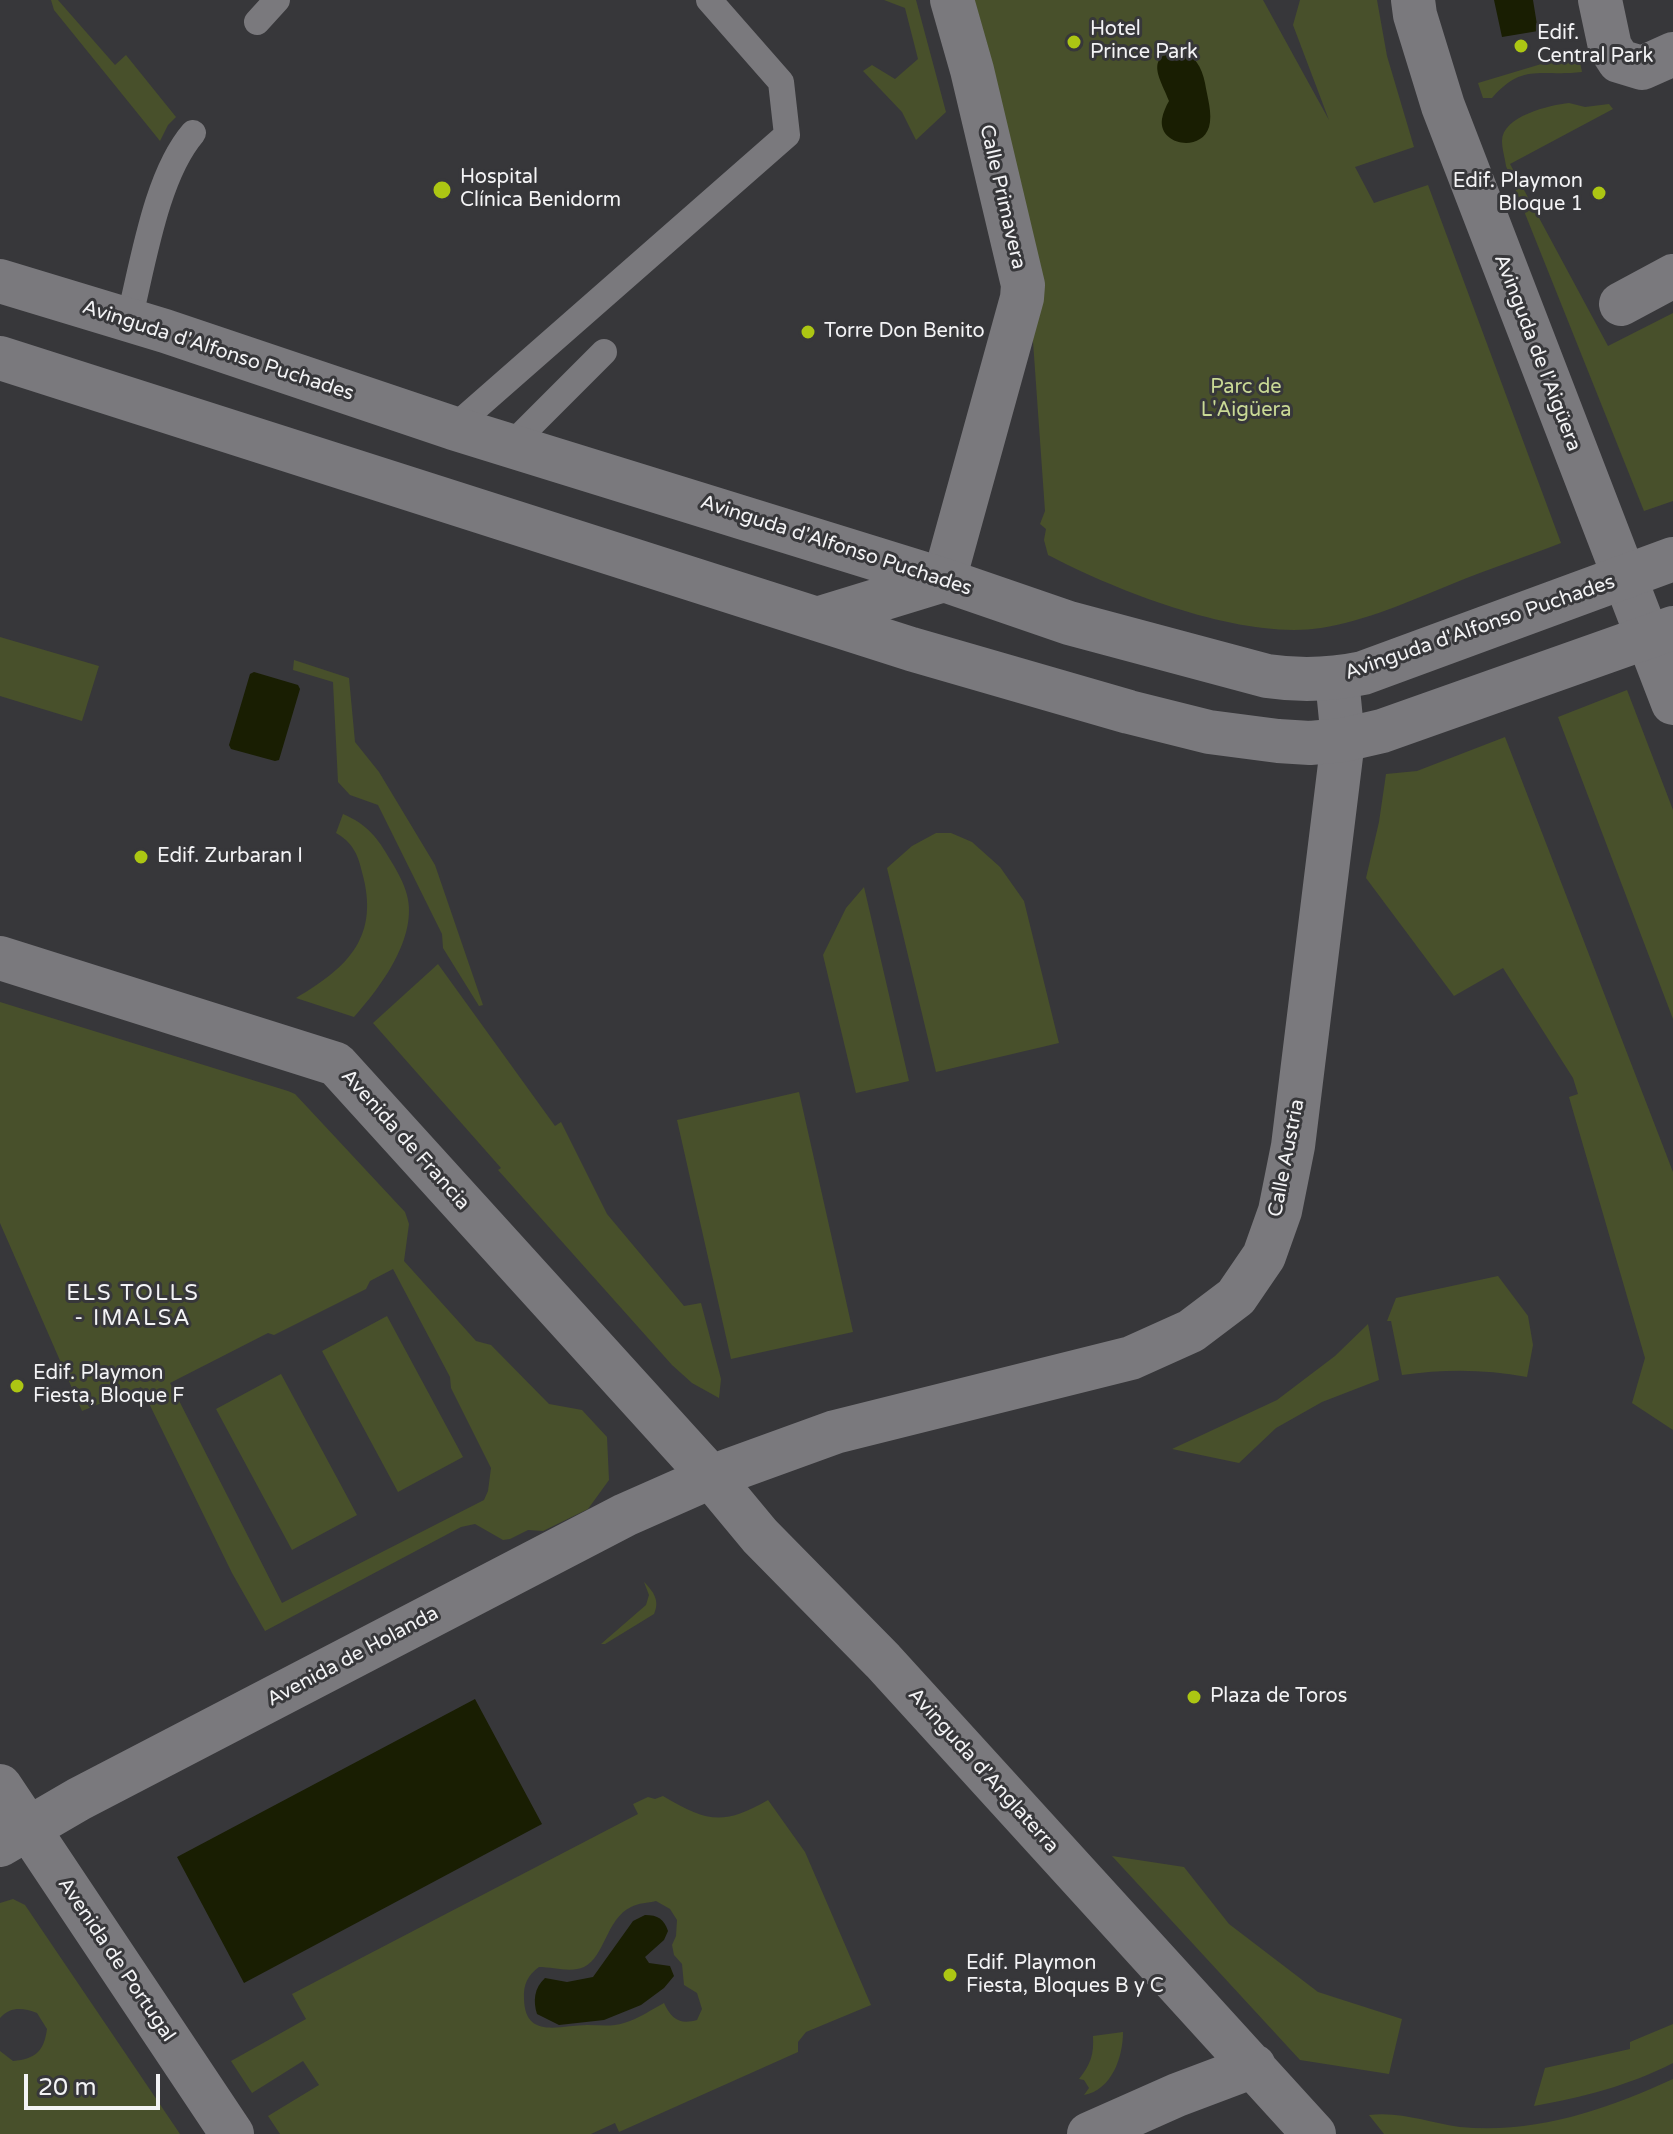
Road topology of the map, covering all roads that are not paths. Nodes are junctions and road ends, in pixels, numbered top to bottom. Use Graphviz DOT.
graph roads {
  1 [pos="277,0"];
  2 [pos="709,0"];
  3 [pos="952,0"];
  4 [pos="1413,0"];
  5 [pos="1600,0"];
  6 [pos="257,22"];
  7 [pos="1657,61"];
  8 [pos="193,133"];
  9 [pos="1673,276"];
  10 [pos="0,281"];
  11 [pos="1621,304"];
  12 [pos="129,320"];
  13 [pos="604,352"];
  14 [pos="0,358"];
  15 [pos="453,428"];
  16 [pos="511,445"];
  17 [pos="1673,559"];
  18 [pos="944,580"];
  19 [pos="820,618"];
  20 [pos="1673,628"];
  21 [pos="1350,676"];
  22 [pos="1673,703"];
  23 [pos="1363,735"];
  24 [pos="0,958"];
  25 [pos="711,1477"];
  26 [pos="0,1786"];
  27 [pos="14,1836"];
  28 [pos="1254,2066"];
  29 [pos="232,2134"];
  30 [pos="1089,2134"];
  31 [pos="1314,2134"];
  1 -- 6 [label="lane"];
  2 -- 15 [label="lane"];
  3 -- 18 [label="street, Calle Primavera"];
  4 -- 22 [label="street, Avinguda de l'Aigüera"];
  5 -- 7 [label="street"];
  8 -- 12 [label="lane"];
  9 -- 11 [label="street"];
  10 -- 12 [label="street, Avinguda d'Alfonso Puchades"];
  12 -- 15 [label="street, Avinguda d'Alfonso Puchades"];
  13 -- 16 [label="lane"];
  14 -- 19 [label="street"];
  15 -- 16 [label="street, Avinguda d'Alfonso Puchades"];
  16 -- 18 [label="street, Avinguda d'Alfonso Puchades"];
  17 -- 21 [label="street, Avinguda d'Alfonso Puchades"];
  18 -- 19 [label="street"];
  18 -- 21 [label="street, Avinguda d'Alfonso Puchades"];
  19 -- 23 [label="street"];
  20 -- 23 [label="street"];
  21 -- 23 [label="street, Calle Austria"];
  23 -- 25 [label="street, Calle Austria"];
  24 -- 25 [label="street, Avenida de Francia"];
  25 -- 27 [label="street, Avenida de Holanda"];
  25 -- 28 [label="street, Avinguda d'Anglaterra"];
  26 -- 27 [label="street, Avenida de Portugal"];
  27 -- 29 [label="street, Avenida de Portugal"];
  28 -- 30 [label="street"];
  28 -- 31 [label="street, Avinguda d'Anglaterra"];
}
